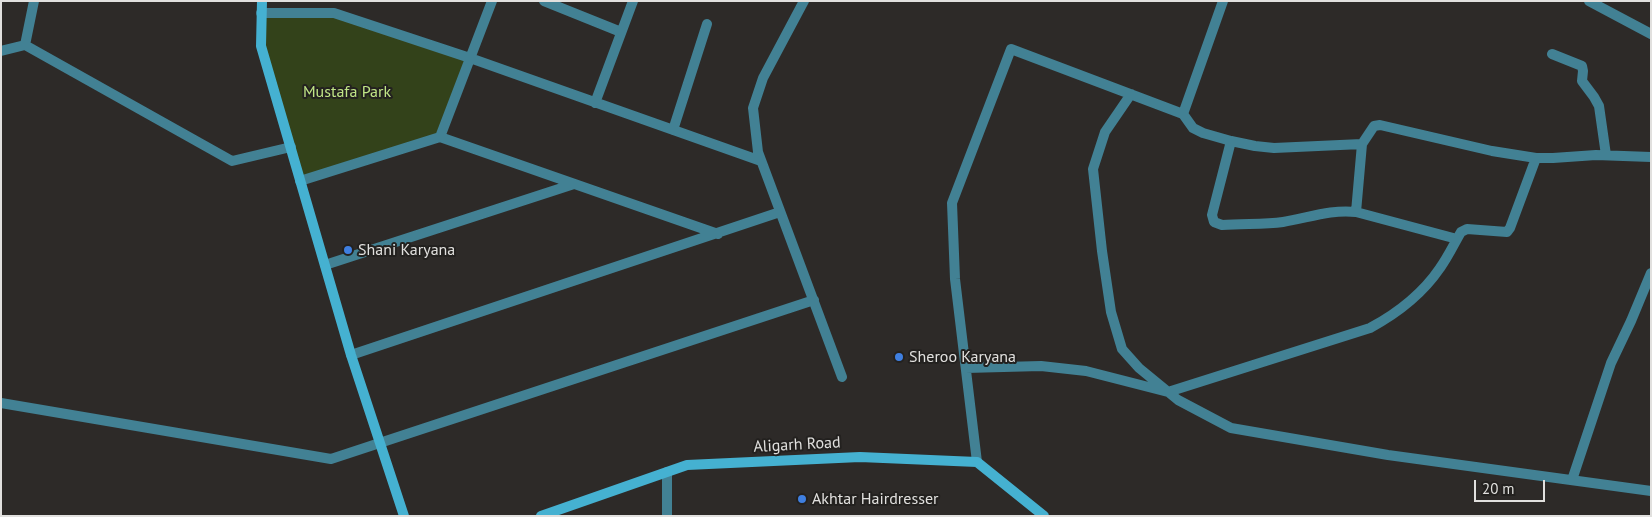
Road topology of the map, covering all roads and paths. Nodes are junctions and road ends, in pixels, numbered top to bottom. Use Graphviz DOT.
graph roads {
  1 [pos="34,1"];
  2 [pos="262,1"];
  3 [pos="492,1"];
  4 [pos="544,1"];
  5 [pos="633,1"];
  6 [pos="804,1"];
  7 [pos="1223,1"];
  8 [pos="1590,1"];
  9 [pos="261,13"];
  10 [pos="707,24"];
  11 [pos="621,32"];
  12 [pos="1651,34"];
  13 [pos="25,45"];
  14 [pos="1,51"];
  15 [pos="1552,54"];
  16 [pos="470,58"];
  17 [pos="1131,94"];
  18 [pos="595,103"];
  19 [pos="1183,114"];
  20 [pos="672,130"];
  21 [pos="440,137"];
  22 [pos="1231,141"];
  23 [pos="1362,144"];
  24 [pos="290,147"];
  25 [pos="1606,155"];
  26 [pos="1651,157"];
  27 [pos="1536,158"];
  28 [pos="761,161"];
  29 [pos="300,181"];
  30 [pos="574,184"];
  31 [pos="780,212"];
  32 [pos="1356,212"];
  33 [pos="718,234"];
  34 [pos="1457,239"];
  35 [pos="325,265"];
  36 [pos="1651,273"];
  37 [pos="814,300"];
  38 [pos="351,355"];
  39 [pos="966,368"];
  40 [pos="842,377"];
  41 [pos="1168,392"];
  42 [pos="1,404"];
  43 [pos="380,442"];
  44 [pos="977,462"];
  45 [pos="666,472"];
  46 [pos="1572,480"];
  47 [pos="1651,491"];
  48 [pos="404,516"];
  49 [pos="541,516"];
  50 [pos="667,516"];
  51 [pos="1044,516"];
  1 -- 13 [label="street"];
  2 -- 9 [label="street"];
  3 -- 16 [label="street"];
  4 -- 11 [label="street"];
  5 -- 11 [label="street"];
  6 -- 28 [label="street"];
  7 -- 19 [label="street"];
  8 -- 12 [label="street"];
  9 -- 16 [label="street"];
  9 -- 24 [label="street"];
  10 -- 20 [label="street"];
  11 -- 18 [label="street"];
  13 -- 14 [label="street"];
  13 -- 24 [label="street"];
  15 -- 25 [label="street"];
  16 -- 18 [label="street"];
  16 -- 21 [label="street"];
  17 -- 19 [label="street"];
  17 -- 39 [label="street"];
  17 -- 41 [label="street"];
  18 -- 20 [label="street"];
  19 -- 22 [label="street"];
  20 -- 28 [label="street"];
  21 -- 29 [label="street"];
  21 -- 30 [label="street"];
  22 -- 23 [label="street"];
  22 -- 32 [label="street"];
  23 -- 27 [label="street"];
  23 -- 32 [label="street"];
  24 -- 29 [label="street"];
  25 -- 26 [label="street"];
  25 -- 27 [label="street"];
  27 -- 34 [label="street"];
  28 -- 31 [label="street"];
  29 -- 35 [label="street"];
  30 -- 33 [label="street"];
  30 -- 35 [label="street"];
  31 -- 33 [label="street"];
  31 -- 37 [label="street"];
  32 -- 34 [label="street"];
  33 -- 38 [label="street"];
  34 -- 41 [label="street"];
  35 -- 38 [label="street"];
  36 -- 46 [label="street"];
  37 -- 40 [label="street"];
  37 -- 43 [label="street"];
  38 -- 43 [label="street"];
  39 -- 41 [label="street"];
  39 -- 44 [label="street"];
  41 -- 46 [label="street"];
  42 -- 43 [label="street"];
  43 -- 48 [label="street"];
  44 -- 45 [label="street, Aligarh Road"];
  44 -- 51 [label="street"];
  45 -- 49 [label="street, Aligarh Road"];
  45 -- 50 [label="street"];
  46 -- 47 [label="street"];
}
